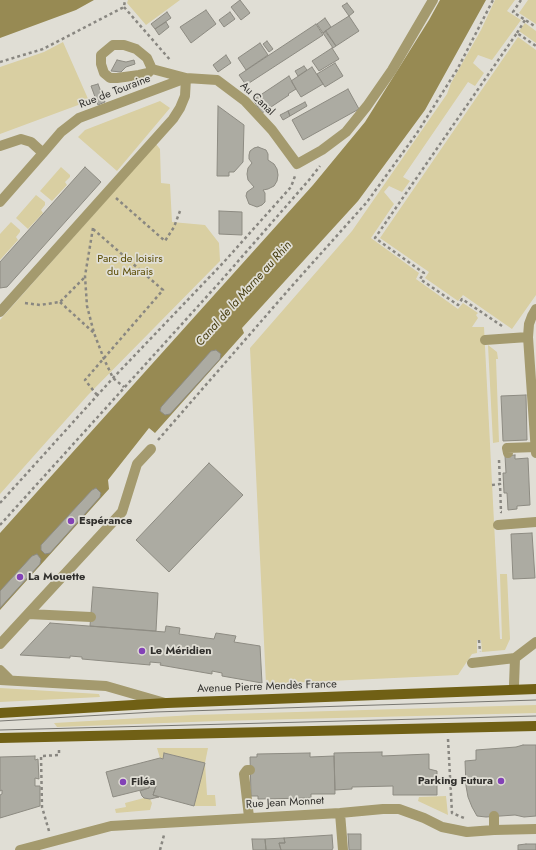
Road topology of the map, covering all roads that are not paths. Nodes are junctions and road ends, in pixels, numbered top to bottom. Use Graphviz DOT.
graph roads {
  1 [pos="433,0"];
  2 [pos="152,69"];
  3 [pos="186,78"];
  4 [pos="0,146"];
  5 [pos="43,153"];
  6 [pos="0,202"];
  7 [pos="0,312"];
  8 [pos="535,314"];
  9 [pos="528,337"];
  10 [pos="485,340"];
  11 [pos="536,448"];
  12 [pos="150,449"];
  13 [pos="503,453"];
  14 [pos="536,453"];
  15 [pos="536,522"];
  16 [pos="498,525"];
  17 [pos="28,614"];
  18 [pos="91,618"];
  19 [pos="536,642"];
  20 [pos="0,644"];
  21 [pos="515,658"];
  22 [pos="472,663"];
  23 [pos="0,670"];
  24 [pos="5,680"];
  25 [pos="514,685"];
  26 [pos="536,689"];
  27 [pos="167,703"];
  28 [pos="0,713"];
  29 [pos="536,726"];
  30 [pos="0,738"];
  31 [pos="250,770"];
  32 [pos="340,813"];
  33 [pos="494,816"];
  34 [pos="249,817"];
  35 [pos="494,830"];
  36 [pos="536,830"];
  37 [pos="34,848"];
  38 [pos="20,850"];
  39 [pos="343,850"];
  1 -- 3 [label="street, Au Canal"];
  2 -- 2 [label="street"];
  2 -- 3 [label="street"];
  3 -- 5 [label="street, Rue de Touraine"];
  3 -- 7 [label="street"];
  4 -- 5 [label="street"];
  5 -- 6 [label="street, Rue de Touraine"];
  8 -- 9 [label="street"];
  9 -- 10 [label="street"];
  9 -- 11 [label="street"];
  11 -- 13 [label="street"];
  11 -- 14 [label="street"];
  12 -- 17 [label="street"];
  15 -- 16 [label="street"];
  17 -- 18 [label="street"];
  17 -- 20 [label="street"];
  19 -- 21 [label="street"];
  21 -- 22 [label="street"];
  21 -- 25 [label="street"];
  23 -- 24 [label="street"];
  24 -- 27 [label="street"];
  26 -- 27 [label="main road, Avenue Pierre Mendès France"];
  27 -- 28 [label="main road, Avenue Pierre Mendès France"];
  29 -- 30 [label="main road"];
  31 -- 34 [label="street"];
  32 -- 34 [label="street, Rue Jean Monnet"];
  32 -- 35 [label="street, Rue Jean Monnet"];
  32 -- 39 [label="street"];
  33 -- 35 [label="street"];
  34 -- 37 [label="street, Rue Jean Monnet"];
  35 -- 36 [label="street, Rue Jean Monnet"];
  37 -- 38 [label="street, Rue Jean Monnet"];
}
